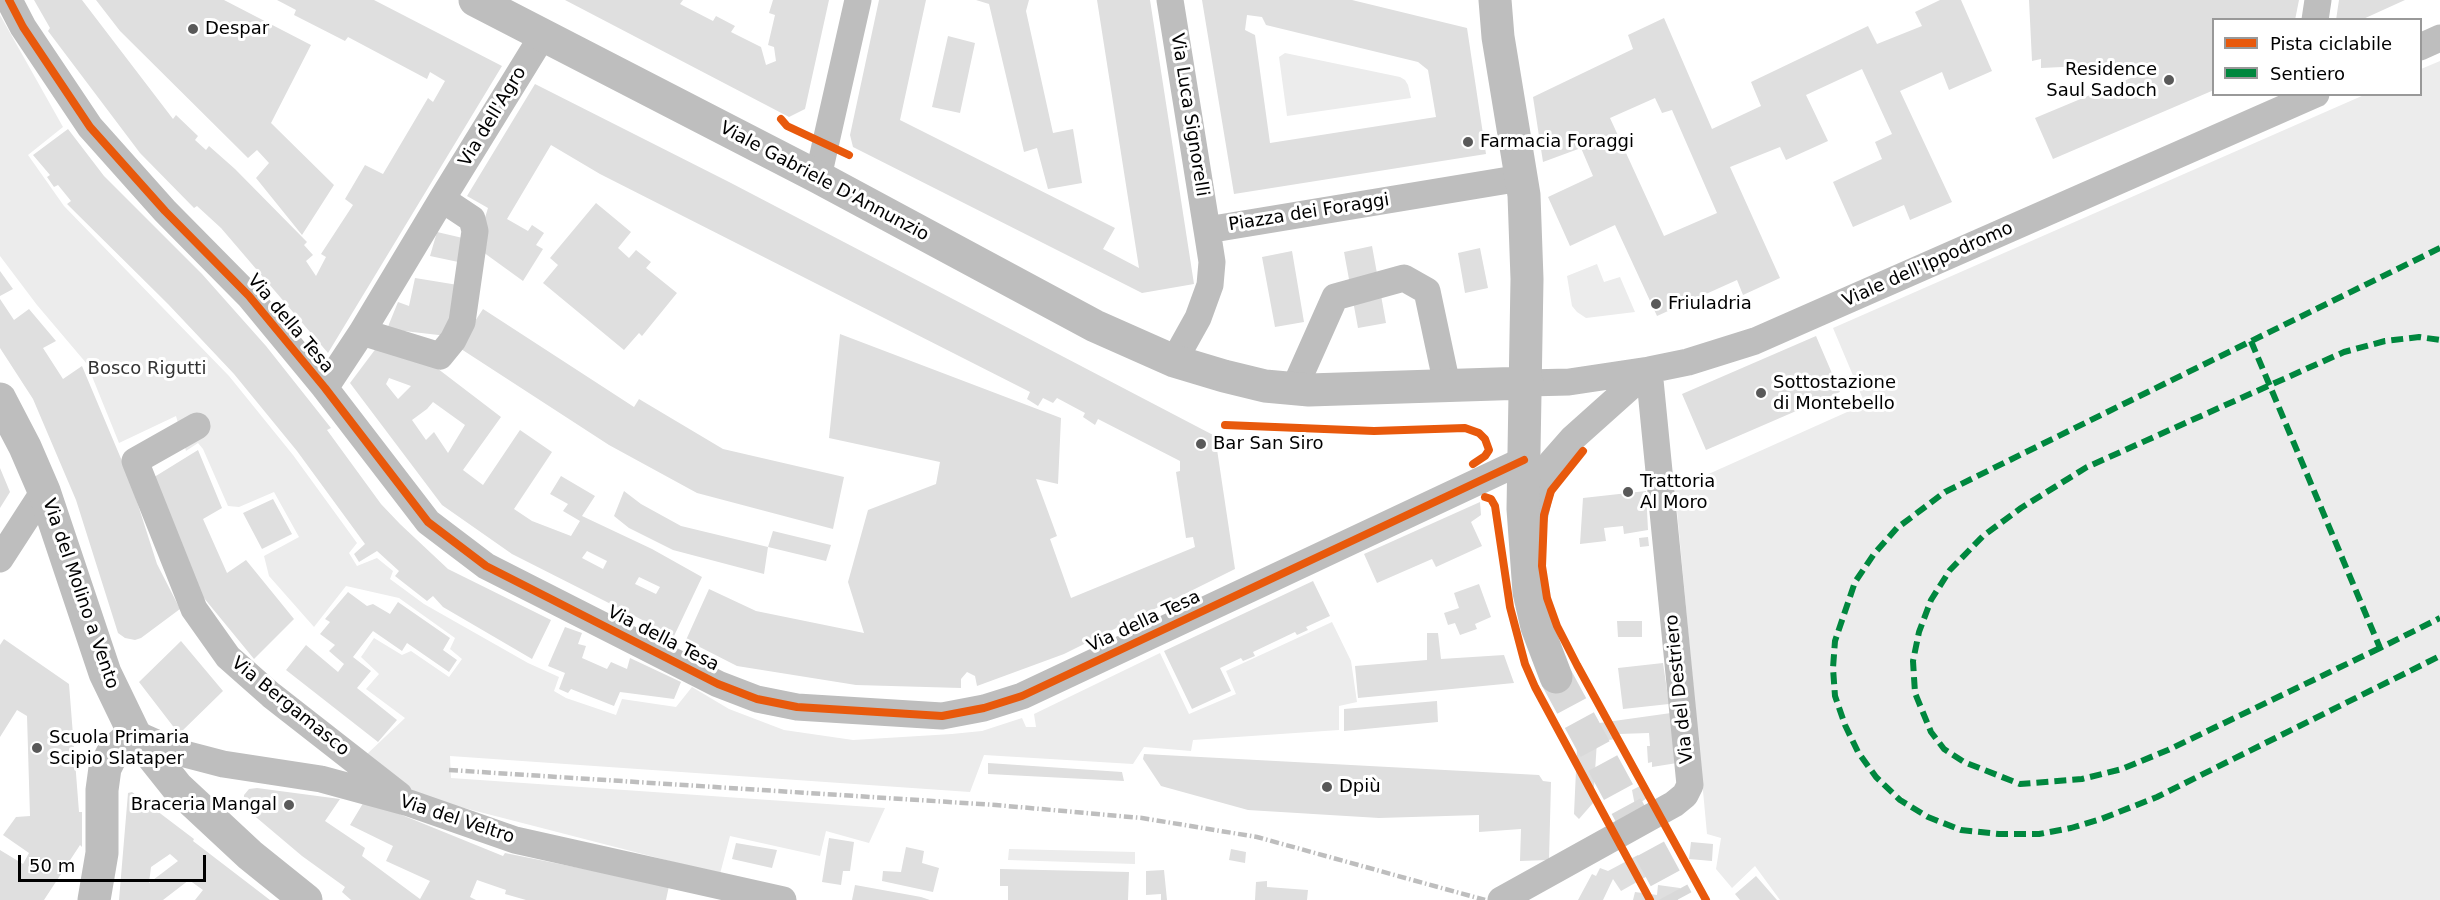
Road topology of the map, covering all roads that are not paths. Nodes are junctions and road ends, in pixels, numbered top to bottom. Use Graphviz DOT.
graph roads {
  1 [pos="9,0"];
  2 [pos="475,0"];
  3 [pos="858,0"];
  4 [pos="1170,0"];
  5 [pos="1498,0"];
  6 [pos="2318,0"];
  7 [pos="2315,18"];
  8 [pos="543,35"];
  9 [pos="2440,38"];
  10 [pos="2422,47"];
  11 [pos="2307,97"];
  12 [pos="818,177"];
  13 [pos="1521,178"];
  14 [pos="442,200"];
  15 [pos="1207,230"];
  16 [pos="362,332"];
  17 [pos="1174,361"];
  18 [pos="1649,370"];
  19 [pos="1527,383"];
  20 [pos="1447,385"];
  21 [pos="326,388"];
  22 [pos="1294,388"];
  23 [pos="0,399"];
  24 [pos="197,426"];
  25 [pos="1524,460"];
  26 [pos="44,490"];
  27 [pos="0,559"];
  28 [pos="1529,592"];
  29 [pos="1556,676"];
  30 [pos="134,733"];
  31 [pos="409,803"];
  32 [pos="94,898"];
  33 [pos="306,900"];
  34 [pos="783,900"];
  35 [pos="1501,900"];
  1 -- 21 [label="street, Via della Tesa"];
  2 -- 8 [label="main road, Viale Gabriele D'Annunzio"];
  3 -- 12 [label="street"];
  4 -- 15 [label="street, Via Luca Signorelli"];
  5 -- 13 [label="main road"];
  6 -- 7 [label="street"];
  8 -- 12 [label="main road, Viale Gabriele D'Annunzio"];
  8 -- 14 [label="street, Via dell'Agro"];
  9 -- 10 [label="street"];
  11 -- 18 [label="street, Viale dell'Ippodromo"];
  12 -- 17 [label="main road, Viale Gabriele D'Annunzio"];
  13 -- 15 [label="street, Piazza dei Foraggi"];
  13 -- 19 [label="main road"];
  14 -- 16 [label="street, Via dell'Agro"];
  14 -- 16 [label="street"];
  15 -- 17 [label="street, Piazza dei Foraggi"];
  16 -- 21 [label="street, Via dell'Agro"];
  17 -- 22 [label="main road"];
  18 -- 19 [label="street, Viale dell'Ippodromo"];
  18 -- 28 [label="street"];
  18 -- 35 [label="street, Via del Destriero"];
  19 -- 20 [label="main road"];
  19 -- 25 [label="main road"];
  20 -- 22 [label="main road"];
  20 -- 22 [label="street"];
  21 -- 25 [label="street, Via della Tesa"];
  23 -- 26 [label="main road, Via del Molino a Vento"];
  24 -- 31 [label="street, Via Bergamasco"];
  25 -- 28 [label="main road"];
  26 -- 27 [label="street"];
  26 -- 30 [label="main road, Via del Molino a Vento"];
  28 -- 29 [label="main road"];
  30 -- 31 [label="street, Via del Veltro"];
  30 -- 32 [label="main road"];
  30 -- 33 [label="main road, Via del Molino a Vento"];
  31 -- 34 [label="street, Via del Veltro"];
}
